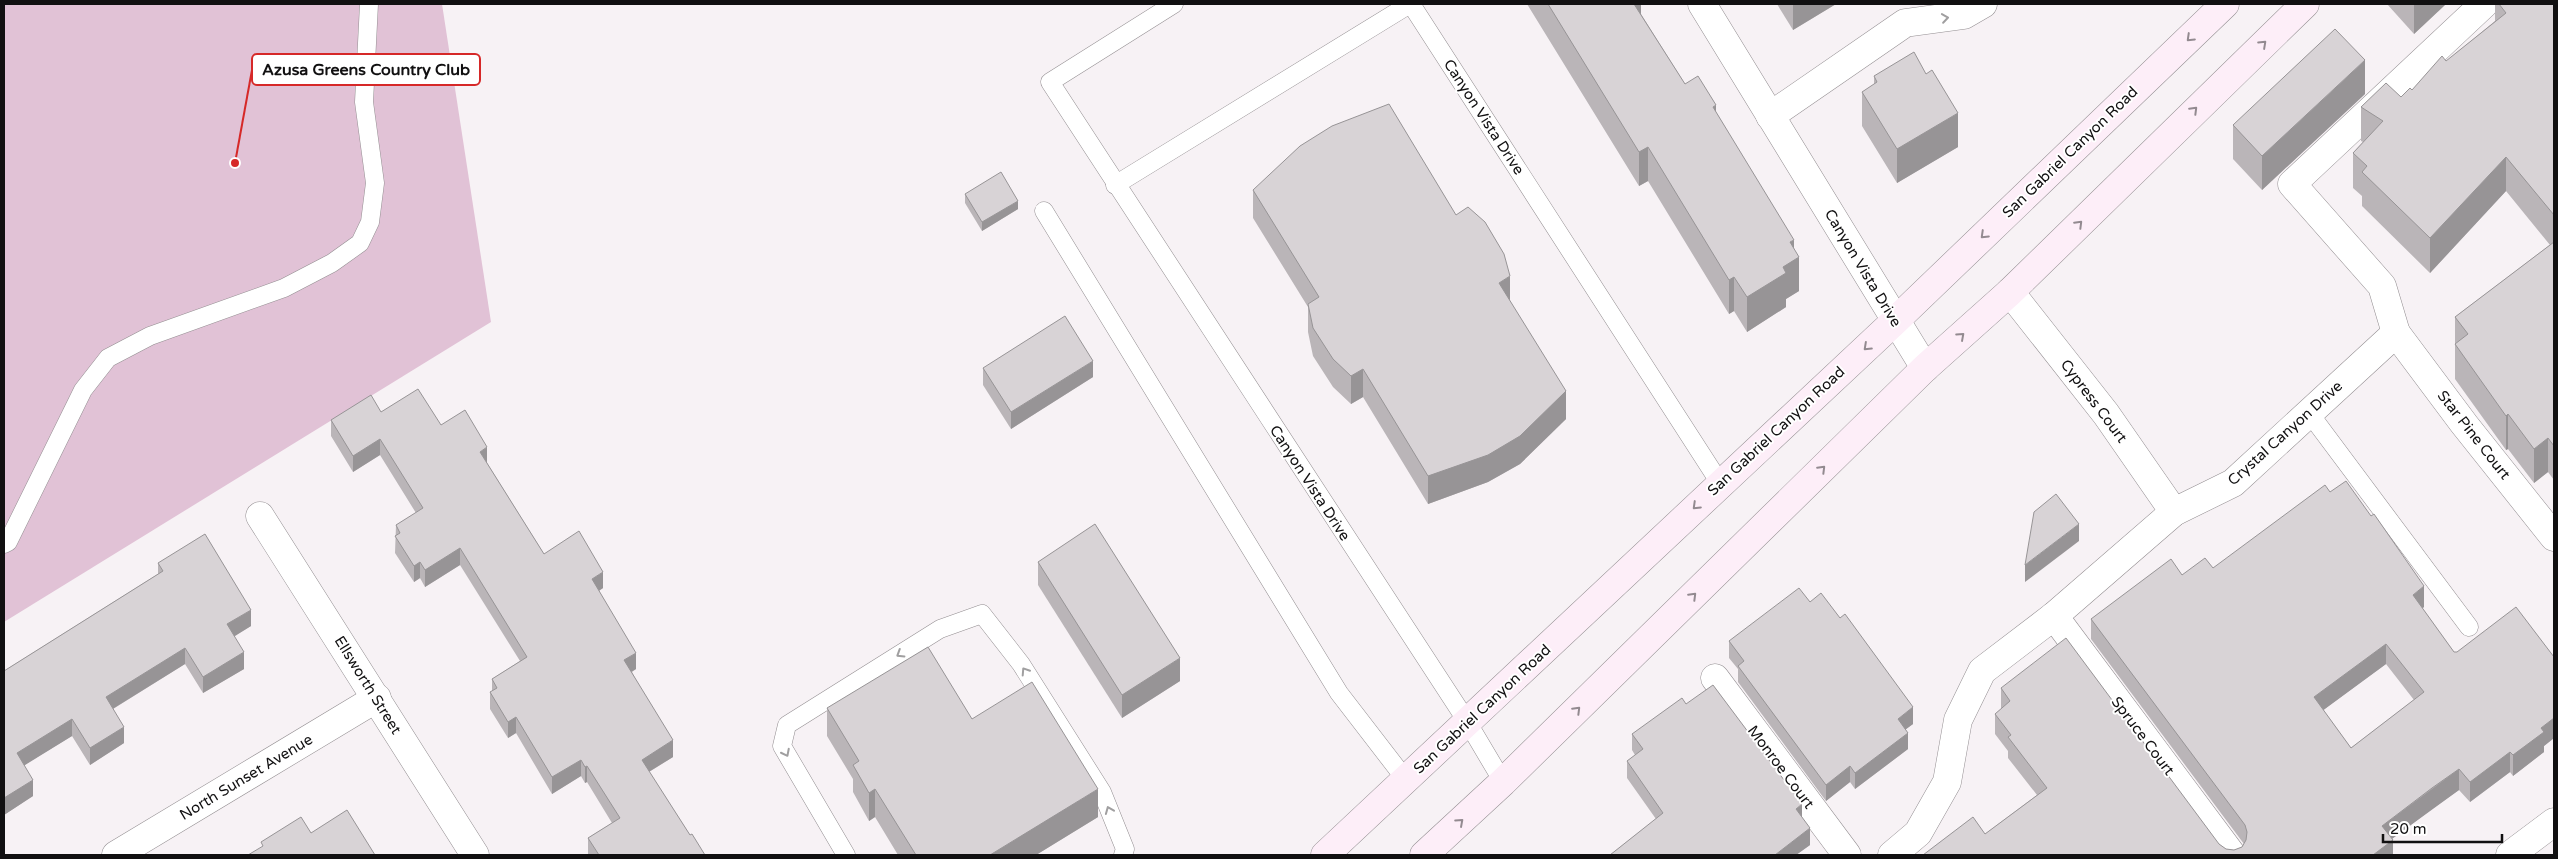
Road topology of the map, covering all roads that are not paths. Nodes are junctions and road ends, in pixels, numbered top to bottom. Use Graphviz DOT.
graph roads {
  1 [pos="369,4"];
  2 [pos="1174,4"];
  3 [pos="1410,4"];
  4 [pos="1702,4"];
  5 [pos="1983,4"];
  6 [pos="2225,4"];
  7 [pos="2305,4"];
  8 [pos="2484,4"];
  9 [pos="1908,14"];
  10 [pos="1770,116"];
  11 [pos="1115,185"];
  12 [pos="1044,211"];
  13 [pos="2010,292"];
  14 [pos="1895,321"];
  15 [pos="2396,332"];
  16 [pos="1925,368"];
  17 [pos="2310,414"];
  18 [pos="1720,483"];
  19 [pos="2174,512"];
  20 [pos="260,516"];
  21 [pos="2554,537"];
  22 [pos="4,544"];
  23 [pos="2054,616"];
  24 [pos="2468,627"];
  25 [pos="1715,678"];
  26 [pos="376,698"];
  27 [pos="1468,723"];
  28 [pos="1406,780"];
  29 [pos="1503,782"];
  30 [pos="2554,822"];
  31 [pos="116,855"];
  32 [pos="475,855"];
  33 [pos="846,855"];
  34 [pos="1123,855"];
  35 [pos="1326,855"];
  36 [pos="1424,855"];
  37 [pos="1847,855"];
  38 [pos="1892,855"];
  39 [pos="2232,855"];
  40 [pos="2510,855"];
  1 -- 22 [label="lane"];
  2 -- 11 [label="lane, Canyon Vista Drive"];
  3 -- 11 [label="lane, Canyon Vista Drive"];
  3 -- 18 [label="lane, Canyon Vista Drive"];
  4 -- 10 [label="street, Canyon Vista Drive"];
  9 -- 5 [label="street, one-way"];
  6 -- 14 [label="main road, San Gabriel Canyon Road, one-way"];
  13 -- 7 [label="main road, one-way"];
  8 -- 15 [label="street"];
  9 -- 10 [label="street"];
  10 -- 14 [label="street, Canyon Vista Drive"];
  11 -- 27 [label="lane, Canyon Vista Drive"];
  12 -- 28 [label="lane"];
  16 -- 13 [label="main road, one-way"];
  13 -- 19 [label="street, Cypress Court"];
  14 -- 16 [label="street, Canyon Vista Drive"];
  14 -- 18 [label="main road, San Gabriel Canyon Road, one-way"];
  15 -- 17 [label="street, Crystal Canyon Drive"];
  15 -- 21 [label="street, Star Pine Court"];
  29 -- 16 [label="main road, one-way"];
  17 -- 19 [label="street, Crystal Canyon Drive"];
  17 -- 24 [label="lane"];
  18 -- 27 [label="main road, San Gabriel Canyon Road, one-way"];
  19 -- 23 [label="street, Crystal Canyon Drive"];
  20 -- 26 [label="street, Ellsworth Street"];
  23 -- 38 [label="street, Crystal Canyon Drive"];
  23 -- 39 [label="street, Spruce Court"];
  25 -- 37 [label="street, Monroe Court"];
  26 -- 31 [label="street, North Sunset Avenue"];
  26 -- 32 [label="street, Ellsworth Street"];
  27 -- 28 [label="main road, San Gabriel Canyon Road"];
  27 -- 29 [label="lane, Canyon Vista Drive"];
  28 -- 35 [label="main road, San Gabriel Canyon Road"];
  36 -- 29 [label="main road, one-way"];
  30 -- 40 [label="street"];
  34 -- 33 [label="lane, one-way"];
}
